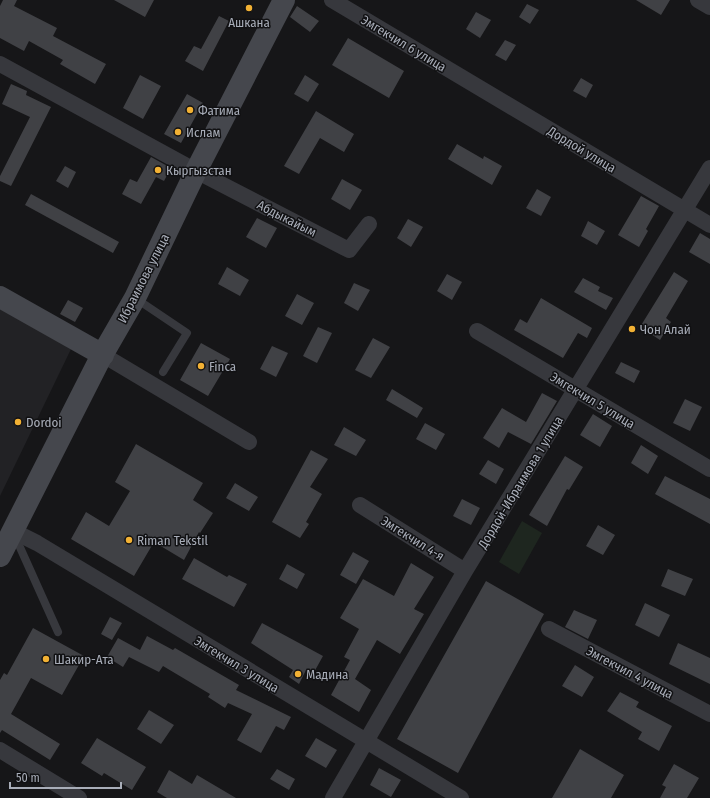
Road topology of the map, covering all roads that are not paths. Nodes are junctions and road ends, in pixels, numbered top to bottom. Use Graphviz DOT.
graph roads {
  1 [pos="284,0"];
  2 [pos="332,0"];
  3 [pos="698,0"];
  4 [pos="710,7"];
  5 [pos="0,64"];
  6 [pos="455,73"];
  7 [pos="710,168"];
  8 [pos="196,171"];
  9 [pos="684,210"];
  10 [pos="369,224"];
  11 [pos="710,225"];
  12 [pos="0,297"];
  13 [pos="134,298"];
  14 [pos="477,331"];
  15 [pos="103,355"];
  16 [pos="163,372"];
  17 [pos="576,390"];
  18 [pos="249,442"];
  19 [pos="710,469"];
  20 [pos="360,505"];
  21 [pos="13,532"];
  22 [pos="0,556"];
  23 [pos="466,571"];
  24 [pos="549,629"];
  25 [pos="58,632"];
  26 [pos="710,714"];
  27 [pos="365,742"];
  28 [pos="0,750"];
  29 [pos="80,798"];
  30 [pos="333,798"];
  31 [pos="461,798"];
  1 -- 8 [label="main road, Ибраимова улица"];
  2 -- 6 [label="street, Эмгекчил 6 улица"];
  3 -- 4 [label="street"];
  5 -- 8 [label="street"];
  6 -- 9 [label="street, Дордой улица"];
  7 -- 9 [label="street, Дордой-Ибраимова 1 улица"];
  8 -- 10 [label="street, Абдыкайым"];
  8 -- 13 [label="main road, Ибраимова улица"];
  9 -- 11 [label="street, Дордой улица"];
  9 -- 17 [label="street, Дордой-Ибраимова 1 улица"];
  12 -- 15 [label="main road"];
  13 -- 15 [label="main road, Ибраимова улица"];
  13 -- 16 [label="lane"];
  14 -- 17 [label="street, Эмгекчил 5 улица"];
  15 -- 18 [label="street"];
  15 -- 21 [label="main road, Ибраимова улица"];
  17 -- 19 [label="street, Эмгекчил 5 улица"];
  17 -- 23 [label="street, Дордой-Ибраимова 1 улица"];
  20 -- 23 [label="street, Эмгекчил 4-я"];
  21 -- 22 [label="main road, Ибраимова улица"];
  21 -- 25 [label="lane"];
  21 -- 27 [label="street, Эмгекчил 3 улица"];
  23 -- 27 [label="street, Дордой-Ибраимова 1 улица"];
  24 -- 26 [label="street, Эмгекчил 4 улица"];
  27 -- 30 [label="street, Дордой-Ибраимова 1 улица"];
  27 -- 31 [label="street, Эмгекчил 3 улица"];
  28 -- 29 [label="street"];
}
